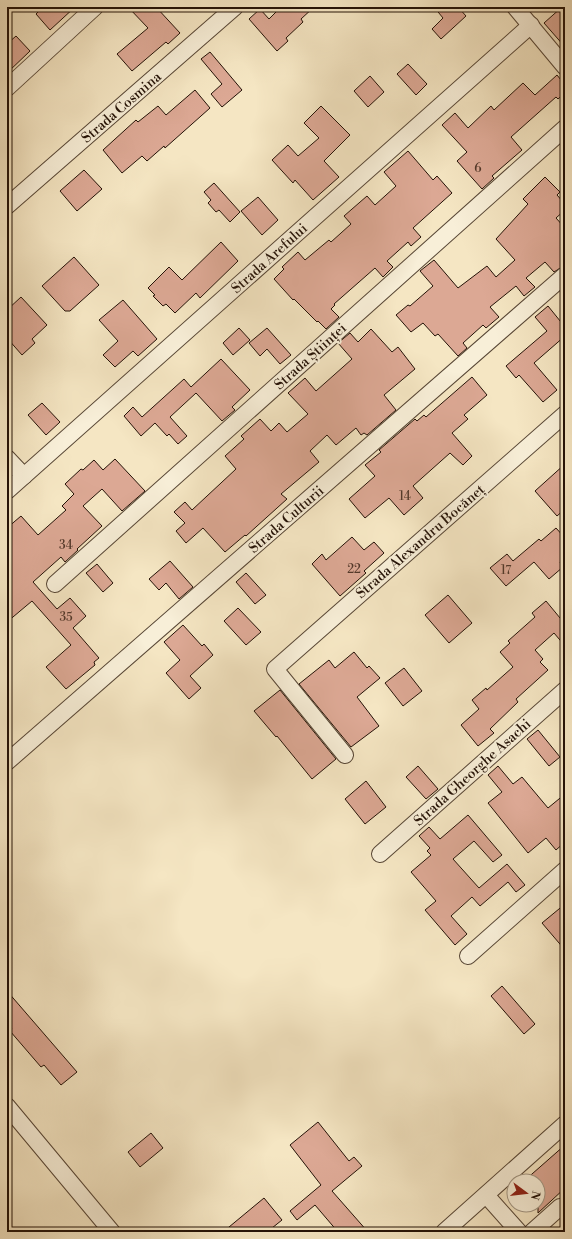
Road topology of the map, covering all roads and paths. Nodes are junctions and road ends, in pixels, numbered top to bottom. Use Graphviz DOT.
graph roads {
  1 [pos="95,7"];
  2 [pos="234,7"];
  3 [pos="515,7"];
  4 [pos="531,25"];
  5 [pos="565,68"];
  6 [pos="7,88"];
  7 [pos="565,128"];
  8 [pos="7,206"];
  9 [pos="565,275"];
  10 [pos="565,414"];
  11 [pos="7,458"];
  12 [pos="24,476"];
  13 [pos="7,491"];
  14 [pos="55,584"];
  15 [pos="565,690"];
  16 [pos="345,755"];
  17 [pos="7,762"];
  18 [pos="380,854"];
  19 [pos="565,870"];
  20 [pos="468,956"];
  21 [pos="7,1106"];
  22 [pos="565,1124"];
  23 [pos="486,1195"];
  24 [pos="565,1212"];
  25 [pos="112,1232"];
  26 [pos="444,1232"];
  27 [pos="519,1232"];
  28 [pos="532,1232"];
  1 -- 6 [label="street"];
  2 -- 8 [label="street, Strada Cosmina"];
  3 -- 4 [label="street"];
  4 -- 5 [label="street"];
  4 -- 12 [label="street, Strada Arefului"];
  7 -- 14 [label="street, Strada Științei"];
  9 -- 17 [label="street, Strada Culturii"];
  10 -- 16 [label="street, Strada Alexandru Bocăneț"];
  11 -- 12 [label="street"];
  12 -- 13 [label="street, Strada Arefului"];
  15 -- 18 [label="street, Strada Gheorghe Asachi"];
  19 -- 20 [label="street"];
  21 -- 25 [label="street"];
  22 -- 23 [label="street"];
  23 -- 26 [label="street"];
  23 -- 27 [label="street"];
  24 -- 28 [label="street"];
}
